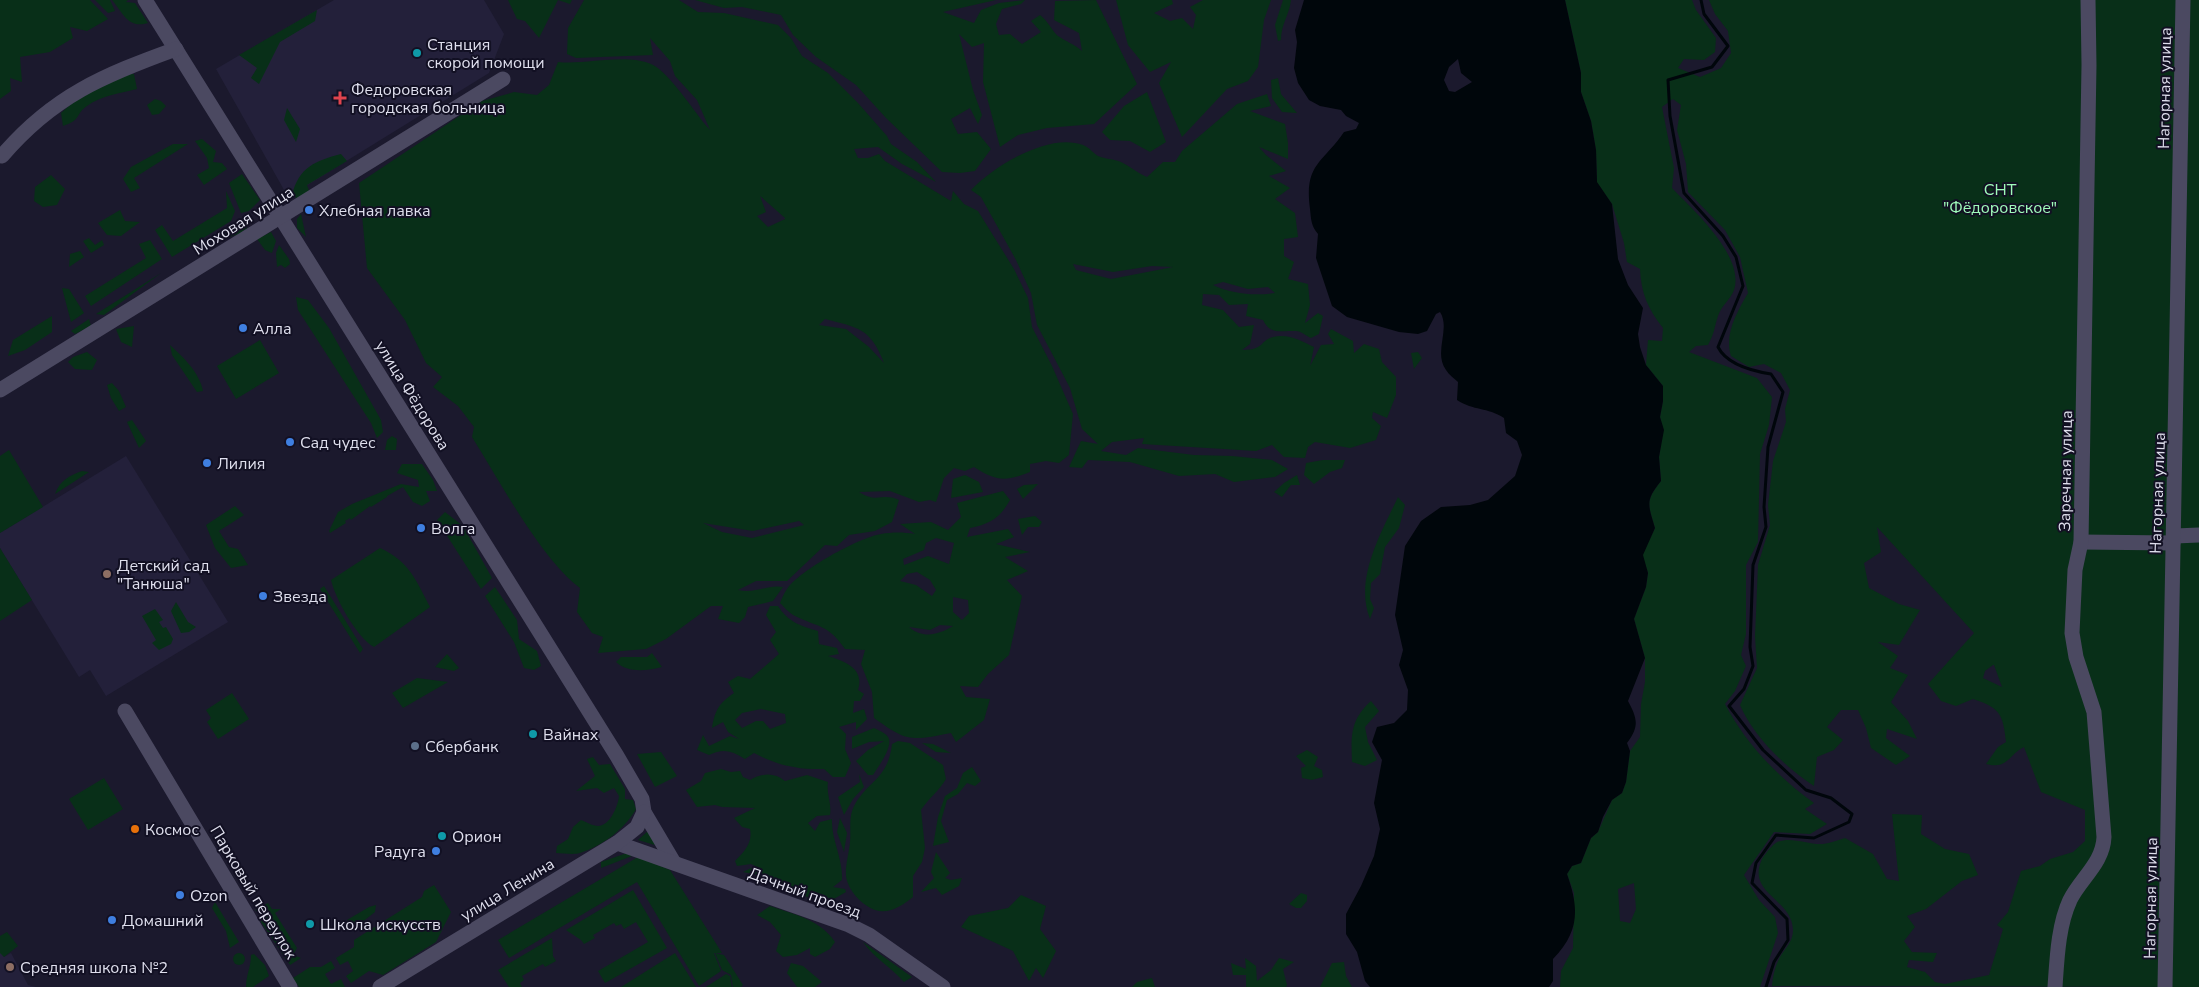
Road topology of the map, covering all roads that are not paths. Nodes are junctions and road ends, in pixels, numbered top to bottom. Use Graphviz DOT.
graph roads {
  1 [pos="145,0"];
  2 [pos="2088,0"];
  3 [pos="2183,0"];
  4 [pos="176,49"];
  5 [pos="503,79"];
  6 [pos="2,156"];
  7 [pos="281,217"];
  8 [pos="0,390"];
  9 [pos="2199,535"];
  10 [pos="2174,539"];
  11 [pos="2081,542"];
  12 [pos="125,712"];
  13 [pos="644,812"];
  14 [pos="617,843"];
  15 [pos="673,861"];
  16 [pos="290,987"];
  17 [pos="380,987"];
  18 [pos="943,987"];
  19 [pos="2055,987"];
  20 [pos="2165,987"];
  1 -- 4 [label="street, улица Фёдорова"];
  2 -- 11 [label="street, Заречная улица"];
  3 -- 10 [label="street, Нагорная улица"];
  4 -- 6 [label="street"];
  4 -- 7 [label="street, улица Фёдорова"];
  5 -- 7 [label="street, Моховая улица"];
  7 -- 8 [label="street, Моховая улица"];
  7 -- 13 [label="street, улица Фёдорова"];
  9 -- 10 [label="street"];
  10 -- 11 [label="street"];
  10 -- 20 [label="street, Нагорная улица"];
  11 -- 19 [label="street, Заречная улица"];
  12 -- 16 [label="street, Парковый переулок"];
  13 -- 14 [label="street, улица Ленина"];
  13 -- 15 [label="street, улица Фёдорова"];
  14 -- 15 [label="street, Дачный проезд"];
  14 -- 17 [label="street, улица Ленина"];
  15 -- 18 [label="street, Дачный проезд"];
}
